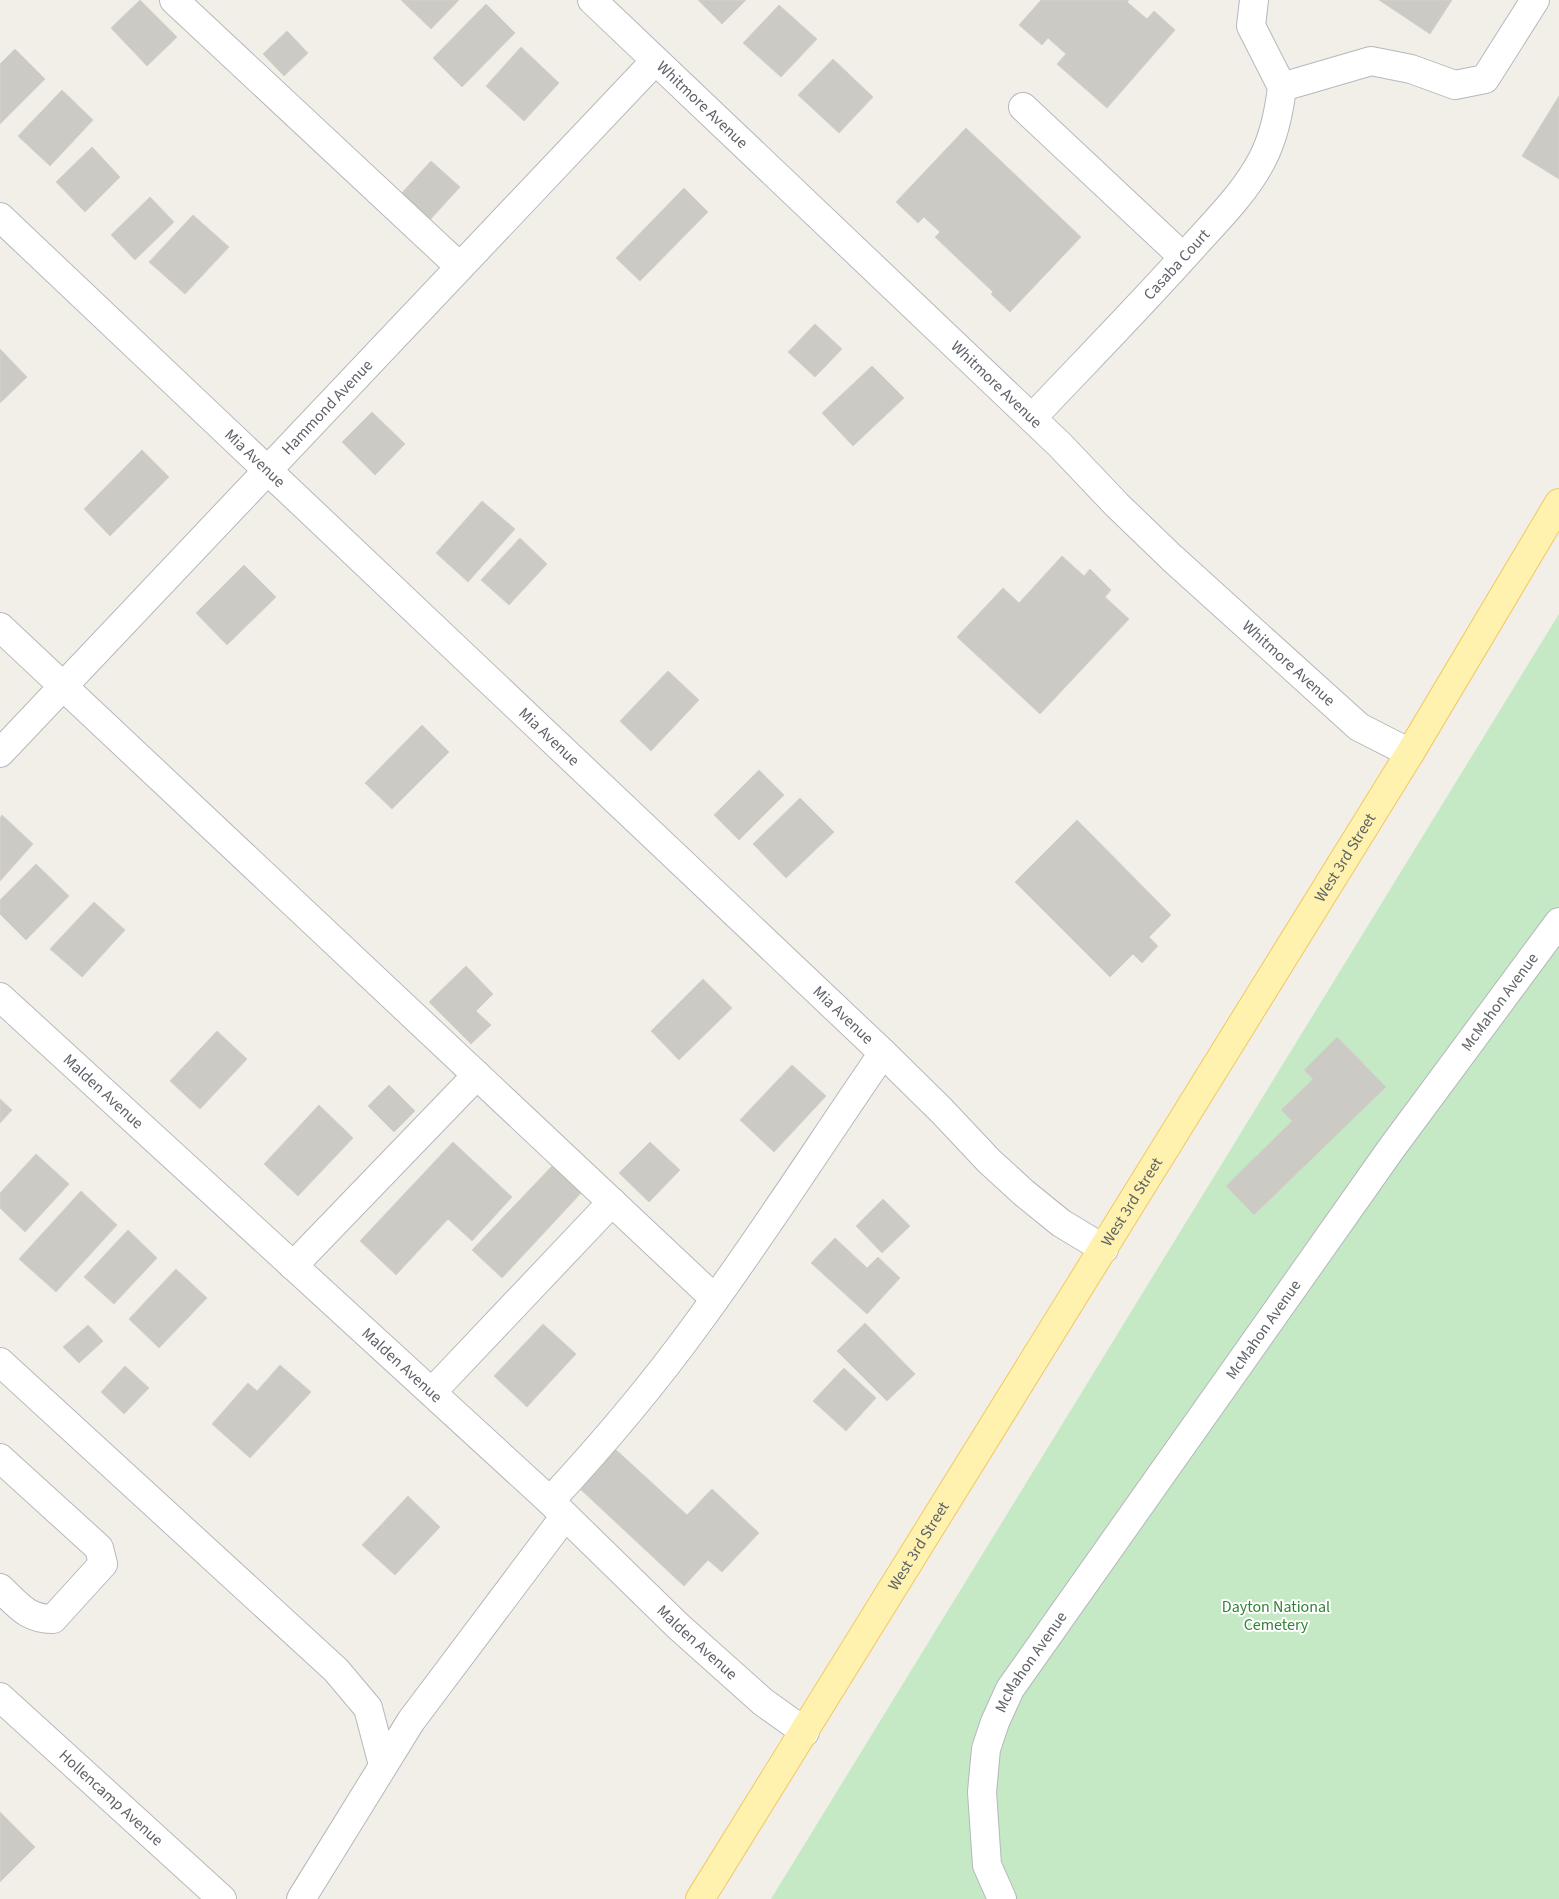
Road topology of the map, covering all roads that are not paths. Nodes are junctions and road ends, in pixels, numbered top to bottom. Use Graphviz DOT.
graph roads {
  1 [pos="174,0"];
  2 [pos="592,0"];
  3 [pos="1254,0"];
  4 [pos="1535,0"];
  5 [pos="655,61"];
  6 [pos="1282,87"];
  7 [pos="1023,107"];
  8 [pos="0,217"];
  9 [pos="1184,257"];
  10 [pos="460,267"];
  11 [pos="1032,418"];
  12 [pos="268,470"];
  13 [pos="1559,503"];
  14 [pos="0,627"];
  15 [pos="64,686"];
  16 [pos="0,753"];
  17 [pos="1410,753"];
  18 [pos="1559,922"];
  19 [pos="0,997"];
  20 [pos="883,1053"];
  21 [pos="477,1075"];
  22 [pos="612,1202"];
  23 [pos="1104,1249"];
  24 [pos="293,1266"];
  25 [pos="715,1299"];
  26 [pos="0,1362"];
  27 [pos="432,1392"];
  28 [pos="0,1458"];
  29 [pos="557,1508"];
  30 [pos="0,1588"];
  31 [pos="0,1697"];
  32 [pos="805,1732"];
  33 [pos="384,1765"];
  34 [pos="222,1899"];
  35 [pos="301,1899"];
  36 [pos="700,1899"];
  37 [pos="1002,1899"];
  1 -- 10 [label="street"];
  2 -- 5 [label="street, Whitmore Avenue"];
  3 -- 6 [label="street"];
  4 -- 6 [label="street"];
  5 -- 10 [label="street, Hammond Avenue"];
  5 -- 11 [label="street, Whitmore Avenue"];
  6 -- 9 [label="street, Casaba Court"];
  7 -- 9 [label="street"];
  8 -- 12 [label="street, Mia Avenue"];
  9 -- 11 [label="street, Casaba Court"];
  10 -- 12 [label="street, Hammond Avenue"];
  11 -- 17 [label="street, Whitmore Avenue"];
  12 -- 15 [label="street, Hammond Avenue"];
  12 -- 20 [label="street, Mia Avenue"];
  13 -- 17 [label="main road, West 3rd Street"];
  14 -- 15 [label="street"];
  15 -- 16 [label="street, Hammond Avenue"];
  15 -- 21 [label="street"];
  17 -- 23 [label="main road, West 3rd Street"];
  18 -- 37 [label="street, McMahon Avenue"];
  19 -- 24 [label="street, Malden Avenue"];
  20 -- 23 [label="street, Mia Avenue"];
  20 -- 25 [label="street"];
  21 -- 22 [label="street"];
  21 -- 24 [label="street"];
  22 -- 25 [label="street"];
  22 -- 27 [label="street"];
  23 -- 32 [label="main road, West 3rd Street"];
  24 -- 27 [label="street, Malden Avenue"];
  25 -- 29 [label="street"];
  26 -- 33 [label="street"];
  27 -- 29 [label="street, Malden Avenue"];
  28 -- 30 [label="street"];
  29 -- 32 [label="street, Malden Avenue"];
  29 -- 33 [label="street"];
  31 -- 34 [label="street, Hollencamp Avenue"];
  32 -- 36 [label="main road, West 3rd Street"];
  33 -- 35 [label="street"];
}
